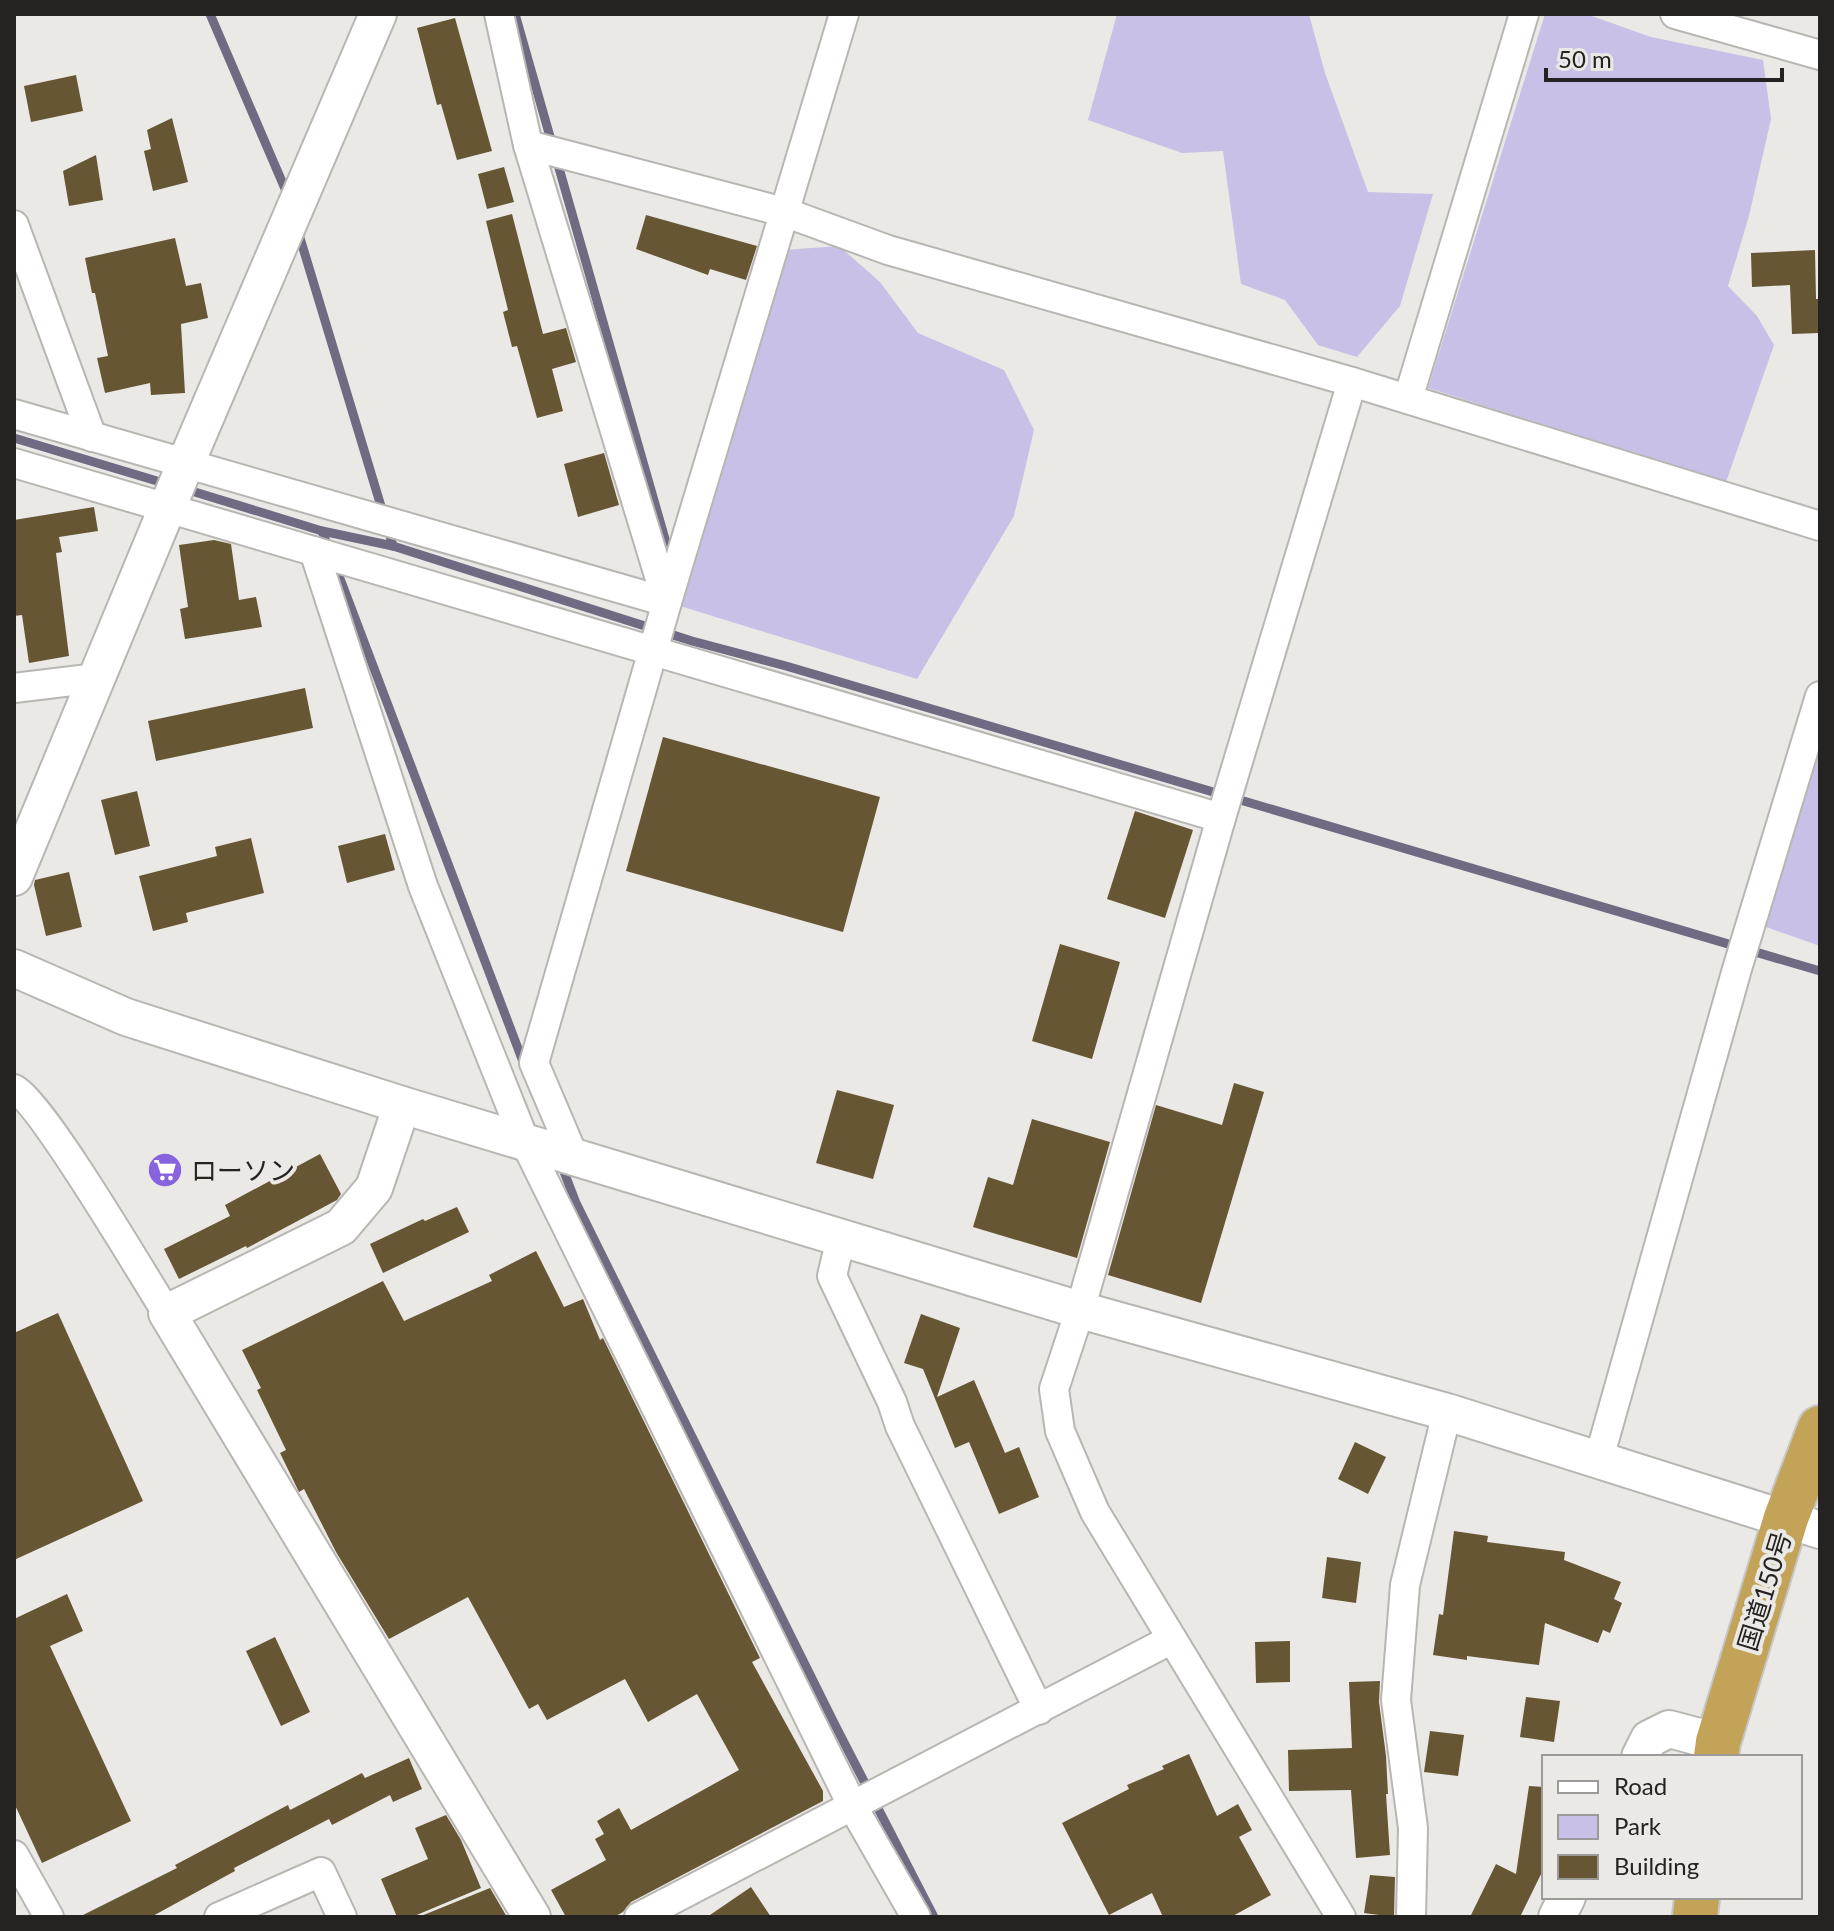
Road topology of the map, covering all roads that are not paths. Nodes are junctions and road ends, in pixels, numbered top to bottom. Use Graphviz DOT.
graph roads {
  1 [pos="378,14"];
  2 [pos="499,14"];
  3 [pos="844,14"];
  4 [pos="1524,14"];
  5 [pos="1675,14"];
  6 [pos="1820,55"];
  7 [pos="528,145"];
  8 [pos="784,212"];
  9 [pos="14,225"];
  10 [pos="1352,382"];
  11 [pos="1408,399"];
  12 [pos="14,414"];
  13 [pos="92,437"];
  14 [pos="14,463"];
  15 [pos="185,465"];
  16 [pos="167,508"];
  17 [pos="1820,526"];
  18 [pos="314,551"];
  19 [pos="667,602"];
  20 [pos="654,652"];
  21 [pos="97,678"];
  22 [pos="14,688"];
  23 [pos="1820,696"];
  24 [pos="1222,817"];
  25 [pos="14,877"];
  26 [pos="14,968"];
  27 [pos="14,1089"];
  28 [pos="402,1105"];
  29 [pos="525,1142"];
  30 [pos="574,1157"];
  31 [pos="841,1238"];
  32 [pos="1080,1310"];
  33 [pos="167,1313"];
  34 [pos="1447,1412"];
  35 [pos="1820,1428"];
  36 [pos="1598,1462"];
  37 [pos="1803,1524"];
  38 [pos="1172,1639"];
  39 [pos="1039,1710"];
  40 [pos="1717,1750"];
  41 [pos="1641,1755"];
  42 [pos="854,1807"];
  43 [pos="14,1855"];
  44 [pos="1566,1899"];
  45 [pos="49,1917"];
  46 [pos="219,1917"];
  47 [pos="342,1917"];
  48 [pos="532,1917"];
  49 [pos="639,1917"];
  50 [pos="916,1917"];
  51 [pos="1341,1917"];
  52 [pos="1411,1917"];
  53 [pos="1557,1917"];
  1 -- 15 [label="street"];
  2 -- 7 [label="street"];
  3 -- 8 [label="street"];
  4 -- 11 [label="street"];
  5 -- 6 [label="street"];
  7 -- 8 [label="street"];
  7 -- 19 [label="street"];
  8 -- 10 [label="street"];
  8 -- 19 [label="street"];
  9 -- 13 [label="street"];
  10 -- 11 [label="street"];
  10 -- 24 [label="street"];
  11 -- 17 [label="street"];
  12 -- 13 [label="street"];
  13 -- 15 [label="street"];
  14 -- 16 [label="street"];
  15 -- 16 [label="street"];
  15 -- 19 [label="street"];
  16 -- 18 [label="street"];
  16 -- 21 [label="street"];
  18 -- 20 [label="street"];
  18 -- 29 [label="street"];
  19 -- 20 [label="street"];
  20 -- 24 [label="street"];
  20 -- 30 [label="street"];
  21 -- 22 [label="street"];
  21 -- 25 [label="street"];
  23 -- 36 [label="street"];
  24 -- 32 [label="street"];
  26 -- 28 [label="street"];
  27 -- 33 [label="street"];
  28 -- 29 [label="street"];
  28 -- 33 [label="street"];
  29 -- 30 [label="street"];
  29 -- 42 [label="street"];
  30 -- 31 [label="street"];
  31 -- 32 [label="street"];
  31 -- 39 [label="street"];
  32 -- 34 [label="street"];
  32 -- 38 [label="street"];
  33 -- 48 [label="street"];
  34 -- 36 [label="street"];
  34 -- 52 [label="street"];
  35 -- 37 [label="highway, 国道150号"];
  36 -- 37 [label="street"];
  37 -- 40 [label="highway, 国道150号"];
  38 -- 39 [label="street"];
  38 -- 51 [label="street"];
  39 -- 42 [label="street"];
  40 -- 41 [label="street"];
  42 -- 49 [label="street"];
  42 -- 50 [label="street"];
  43 -- 45 [label="street"];
  44 -- 53 [label="street"];
  46 -- 47 [label="street"];
}
